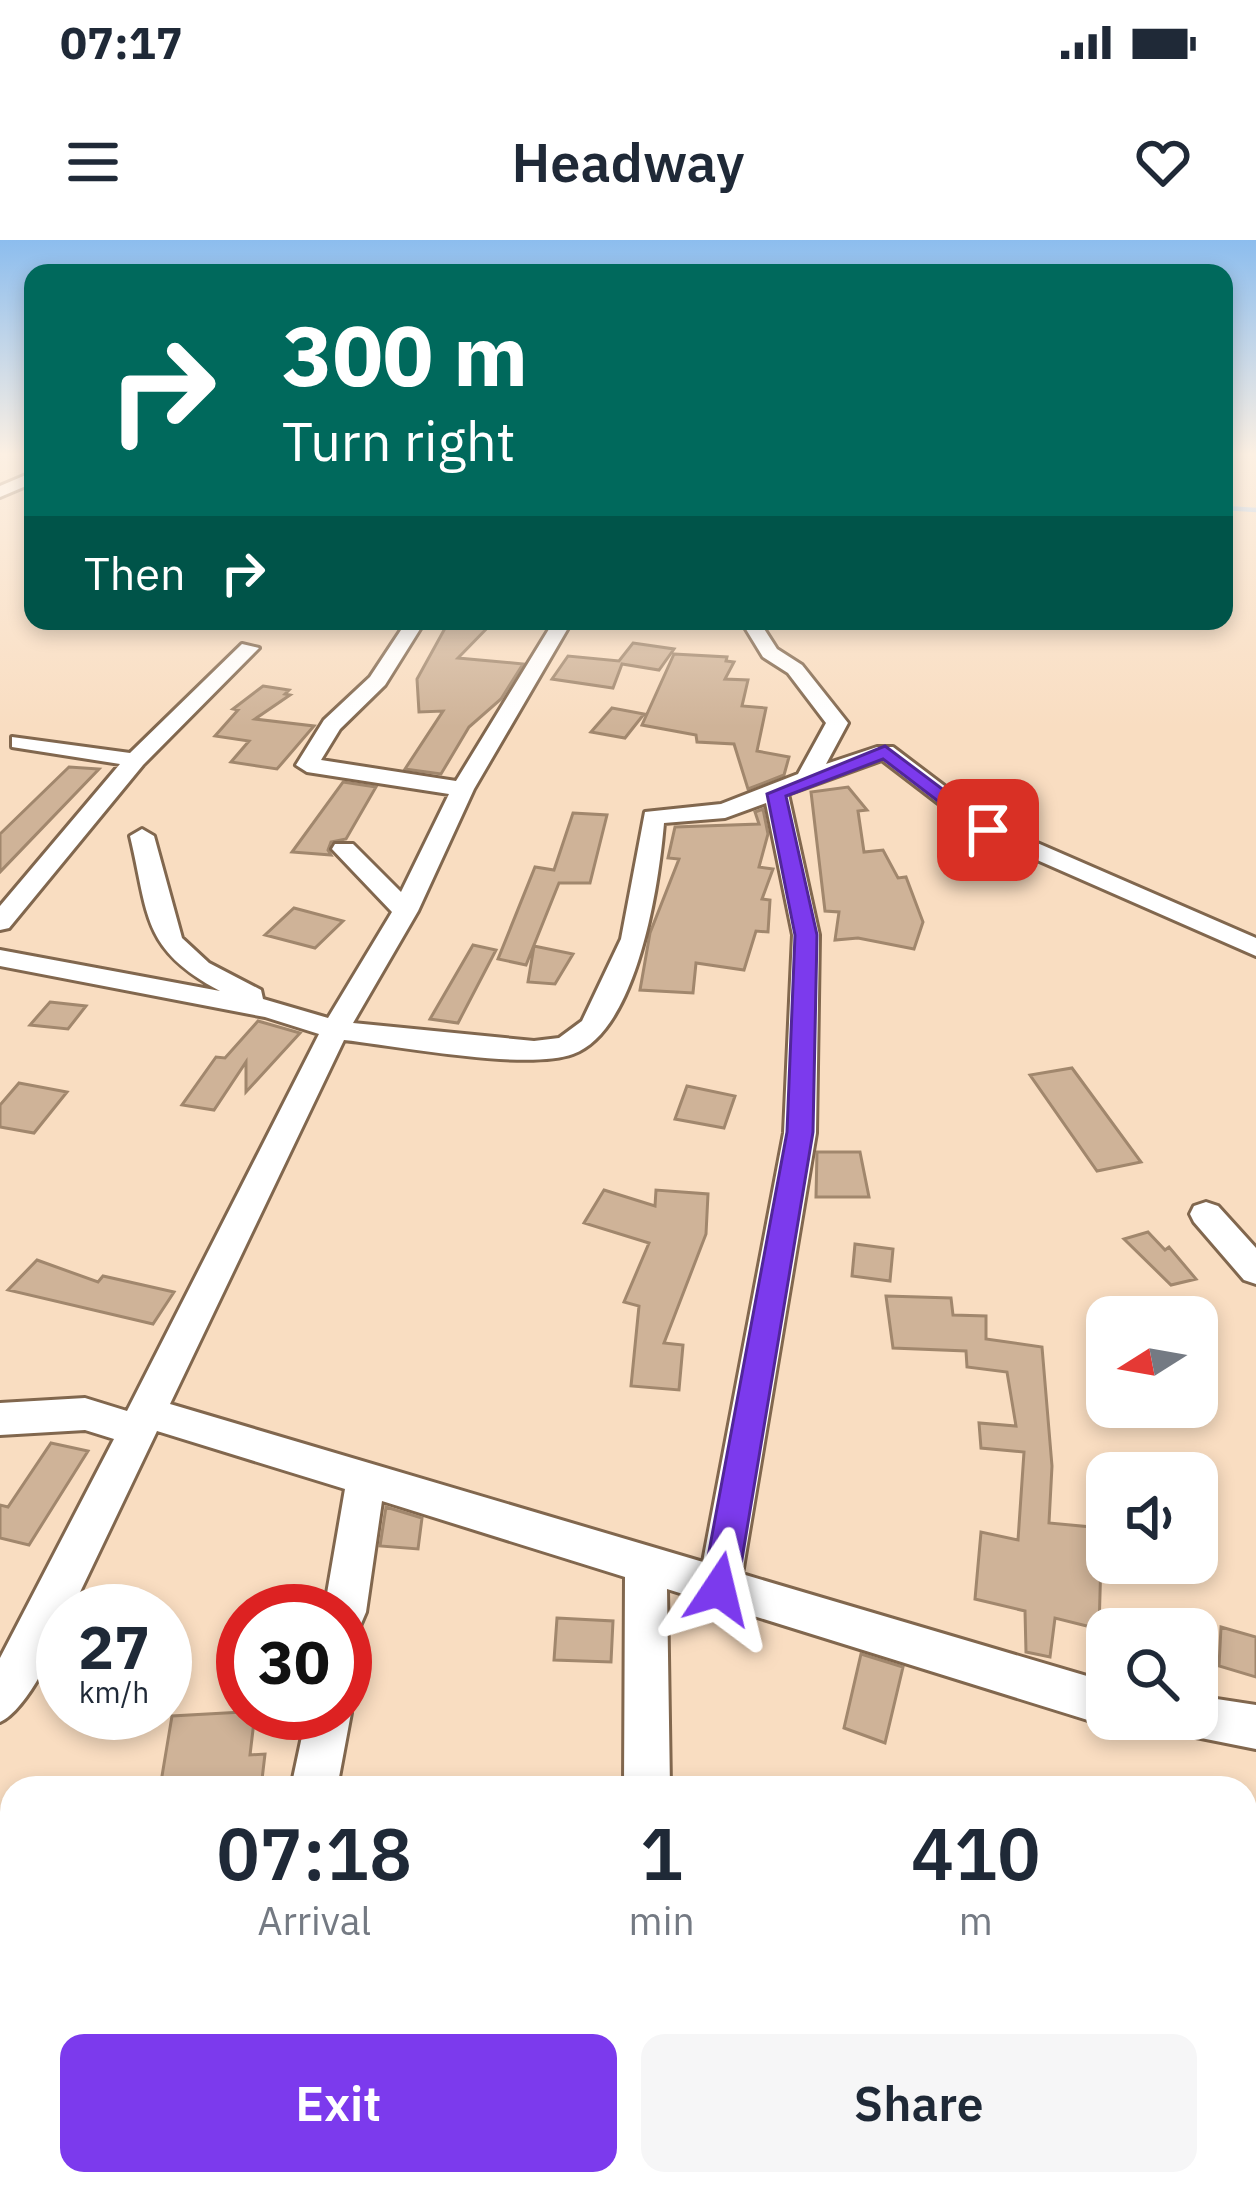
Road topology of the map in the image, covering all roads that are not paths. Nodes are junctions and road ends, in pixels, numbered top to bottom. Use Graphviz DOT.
graph roads {
  1 [pos="410,630"];
  2 [pos="558,630"];
  3 [pos="756,630"];
  4 [pos="249,648"];
  5 [pos="20,742"];
  6 [pos="135,760"];
  7 [pos="807,778"];
  8 [pos="463,789"];
  9 [pos="776,794"];
  10 [pos="142,836"];
  11 [pos="344,849"];
  12 [pos="405,911"];
  13 [pos="0,922"];
  14 [pos="1256,948"];
  15 [pos="0,958"];
  16 [pos="270,1009"];
  17 [pos="335,1030"];
  18 [pos="1206,1214"];
  19 [pos="1256,1271"];
  20 [pos="0,1419"];
  21 [pos="140,1421"];
  22 [pos="366,1478"];
  23 [pos="646,1567"];
  24 [pos="349,1584"];
  25 [pos="719,1589"];
  26 [pos="1086,1698"];
  27 [pos="0,1700"];
  28 [pos="1218,1721"];
  29 [pos="1256,1727"];
  30 [pos="324,1740"];
  31 [pos="316,1776"];
  32 [pos="646,1776"];
  1 -- 8 [label="street"];
  2 -- 8 [label="street"];
  3 -- 7 [label="street"];
  4 -- 6 [label="street"];
  5 -- 6 [label="street"];
  6 -- 13 [label="street"];
  7 -- 9 [label="street"];
  7 -- 14 [label="street"];
  8 -- 12 [label="street"];
  9 -- 17 [label="street"];
  9 -- 25 [label="street"];
  10 -- 16 [label="street"];
  11 -- 12 [label="street"];
  12 -- 17 [label="street"];
  15 -- 16 [label="street"];
  16 -- 17 [label="street"];
  17 -- 21 [label="street"];
  18 -- 19 [label="street"];
  20 -- 21 [label="street"];
  21 -- 22 [label="street"];
  21 -- 27 [label="street"];
  22 -- 23 [label="street"];
  22 -- 24 [label="street"];
  23 -- 25 [label="street"];
  23 -- 32 [label="street"];
  25 -- 26 [label="street"];
  28 -- 29 [label="street"];
  30 -- 31 [label="street"];
}
